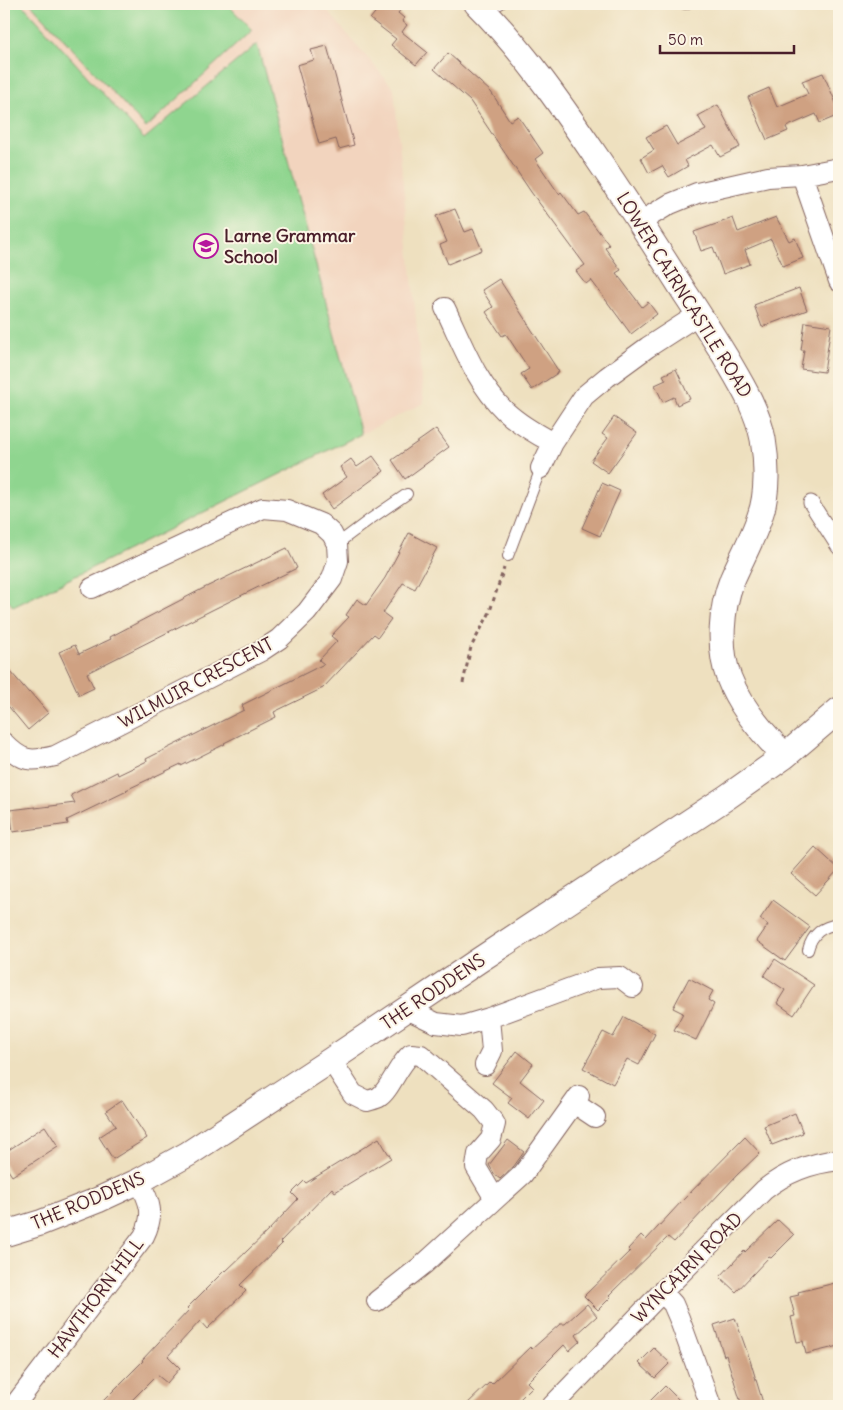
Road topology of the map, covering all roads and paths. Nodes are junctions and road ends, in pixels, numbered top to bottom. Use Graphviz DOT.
graph roads {
  1 [pos="486,5"];
  2 [pos="839,168"];
  3 [pos="802,175"];
  4 [pos="640,222"];
  5 [pos="839,281"];
  6 [pos="445,308"];
  7 [pos="699,314"];
  8 [pos="553,443"];
  9 [pos="541,468"];
  10 [pos="406,494"];
  11 [pos="811,503"];
  12 [pos="337,544"];
  13 [pos="839,547"];
  14 [pos="508,556"];
  15 [pos="92,588"];
  16 [pos="463,683"];
  17 [pos="839,710"];
  18 [pos="4,742"];
  19 [pos="785,756"];
  20 [pos="839,924"];
  21 [pos="808,950"];
  22 [pos="633,987"];
  23 [pos="407,1009"];
  24 [pos="489,1018"];
  25 [pos="331,1060"];
  26 [pos="485,1065"];
  27 [pos="595,1117"];
  28 [pos="839,1160"];
  29 [pos="139,1181"];
  30 [pos="495,1199"];
  31 [pos="4,1234"];
  32 [pos="380,1291"];
  33 [pos="662,1292"];
  34 [pos="14,1406"];
  35 [pos="552,1406"];
  36 [pos="711,1406"];
  1 -- 4 [label="street, LOWER CAIRNCASTLE ROAD"];
  2 -- 3 [label="street"];
  3 -- 4 [label="street"];
  3 -- 5 [label="street"];
  4 -- 7 [label="street, LOWER CAIRNCASTLE ROAD"];
  6 -- 8 [label="street"];
  7 -- 8 [label="street"];
  7 -- 19 [label="street, LOWER CAIRNCASTLE ROAD"];
  8 -- 9 [label="street"];
  9 -- 14 [label="lane"];
  10 -- 12 [label="lane"];
  11 -- 13 [label="street"];
  12 -- 15 [label="street"];
  12 -- 18 [label="street, WILMUIR CRESCENT"];
  14 -- 16 [label="path"];
  17 -- 19 [label="street, THE RODDENS"];
  19 -- 23 [label="street, THE RODDENS"];
  20 -- 21 [label="lane"];
  22 -- 24 [label="street"];
  23 -- 24 [label="street"];
  23 -- 25 [label="street, THE RODDENS"];
  24 -- 26 [label="street"];
  25 -- 29 [label="street, THE RODDENS"];
  25 -- 30 [label="street"];
  27 -- 30 [label="street"];
  28 -- 33 [label="street, WYNCAIRN ROAD"];
  29 -- 31 [label="street, THE RODDENS"];
  29 -- 34 [label="street, HAWTHORN HILL"];
  30 -- 32 [label="street"];
  33 -- 35 [label="street, WYNCAIRN ROAD"];
  33 -- 36 [label="street"];
}
